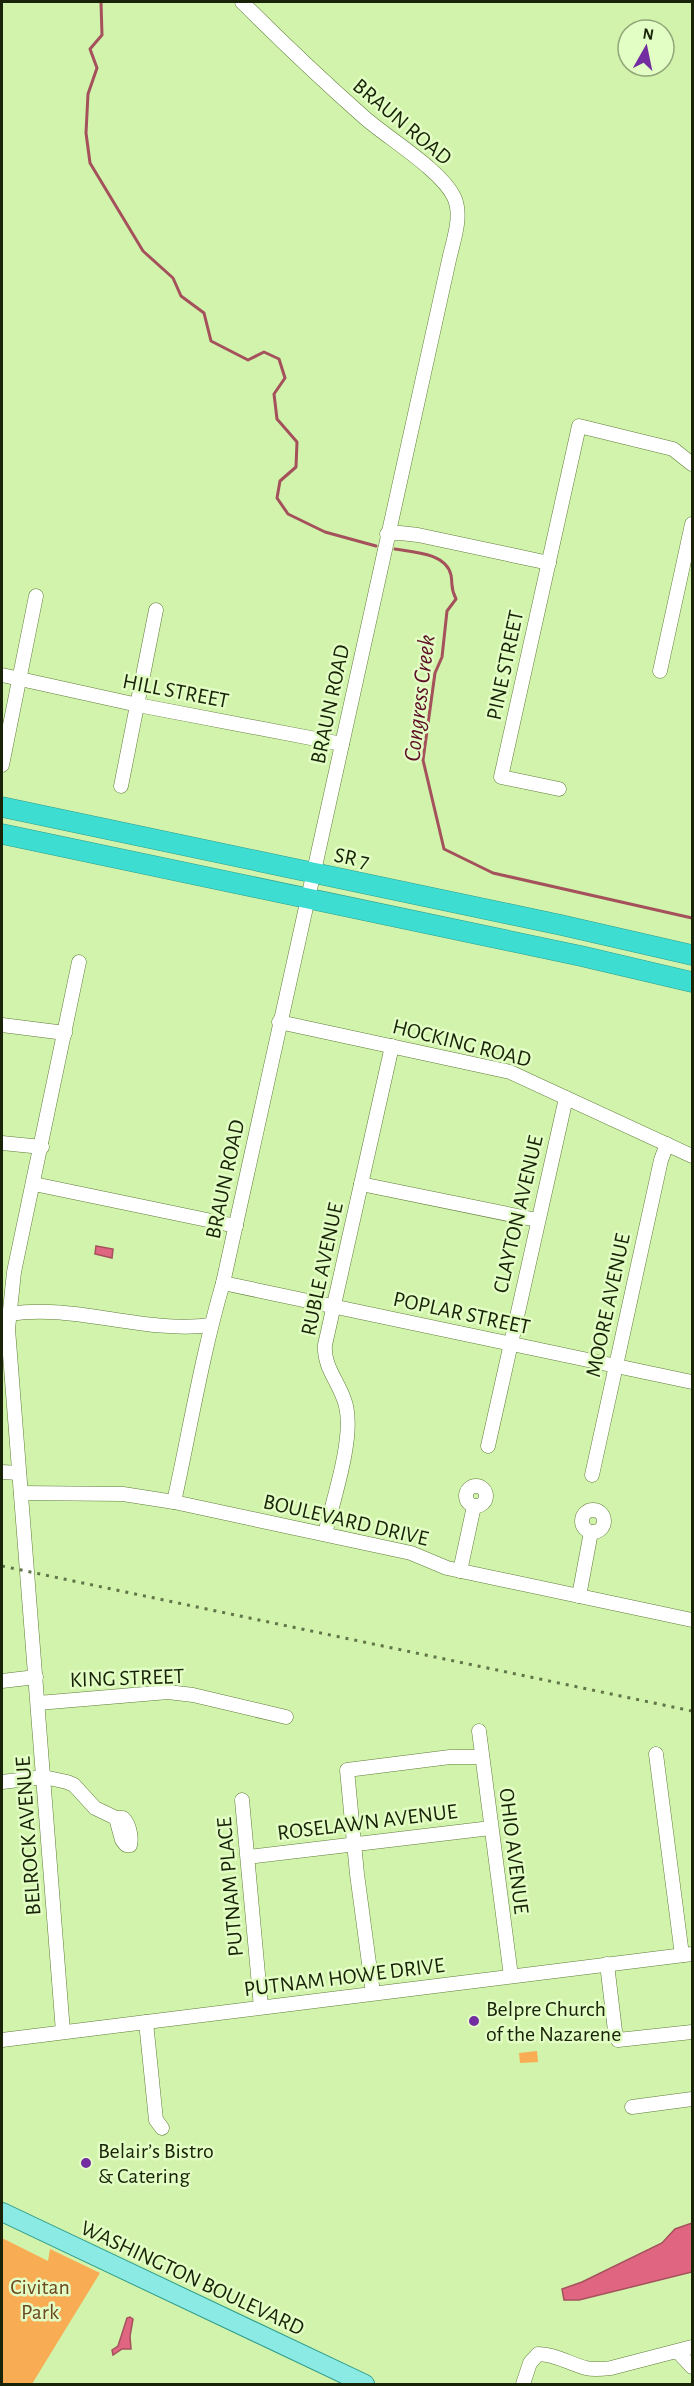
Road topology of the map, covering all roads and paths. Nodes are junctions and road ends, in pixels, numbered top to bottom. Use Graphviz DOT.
graph roads {
  1 [pos="242,2"];
  2 [pos="693,464"];
  3 [pos="693,524"];
  4 [pos="387,534"];
  5 [pos="549,563"];
  6 [pos="36,596"];
  7 [pos="156,610"];
  8 [pos="660,671"];
  9 [pos="2,675"];
  10 [pos="19,679"];
  11 [pos="138,705"];
  12 [pos="342,744"];
  13 [pos="2,765"];
  14 [pos="121,786"];
  15 [pos="559,789"];
  16 [pos="2,807"];
  17 [pos="2,834"];
  18 [pos="311,886"];
  19 [pos="693,955"];
  20 [pos="79,962"];
  21 [pos="693,982"];
  22 [pos="279,1022"];
  23 [pos="2,1024"];
  24 [pos="65,1033"];
  25 [pos="392,1046"];
  26 [pos="566,1098"];
  27 [pos="2,1143"];
  28 [pos="667,1144"];
  29 [pos="42,1147"];
  30 [pos="693,1156"];
  31 [pos="34,1184"];
  32 [pos="361,1184"];
  33 [pos="537,1220"];
  34 [pos="236,1226"];
  35 [pos="8,1271"];
  36 [pos="223,1283"];
  37 [pos="333,1305"];
  38 [pos="9,1314"];
  39 [pos="211,1325"];
  40 [pos="510,1343"];
  41 [pos="5,1357"];
  42 [pos="615,1366"];
  43 [pos="693,1382"];
  44 [pos="488,1446"];
  45 [pos="2,1472"];
  46 [pos="20,1473"];
  47 [pos="592,1475"];
  48 [pos="21,1493"];
  49 [pos="174,1502"];
  50 [pos="474,1506"];
  51 [pos="591,1532"];
  52 [pos="325,1534"];
  53 [pos="460,1571"];
  54 [pos="579,1596"];
  55 [pos="693,1620"];
  56 [pos="36,1677"];
  57 [pos="2,1681"];
  58 [pos="38,1703"];
  59 [pos="286,1717"];
  60 [pos="479,1731"];
  61 [pos="656,1754"];
  62 [pos="482,1757"];
  63 [pos="44,1777"];
  64 [pos="2,1782"];
  65 [pos="242,1800"];
  66 [pos="116,1818"];
  67 [pos="491,1828"];
  68 [pos="354,1844"];
  69 [pos="248,1857"];
  70 [pos="687,1954"];
  71 [pos="607,1964"];
  72 [pos="511,1976"];
  73 [pos="373,1993"];
  74 [pos="261,2007"];
  75 [pos="146,2022"];
  76 [pos="63,2032"];
  77 [pos="693,2032"];
  78 [pos="2,2040"];
  79 [pos="693,2099"];
  80 [pos="632,2107"];
  81 [pos="162,2128"];
  82 [pos="2,2212"];
  83 [pos="693,2348"];
  84 [pos="678,2352"];
  85 [pos="693,2367"];
  86 [pos="365,2385"];
  87 [pos="523,2385"];
  1 -- 4 [label="street, BRAUN ROAD"];
  2 -- 5 [label="street, PINE STREET"];
  3 -- 8 [label="street"];
  4 -- 5 [label="street"];
  4 -- 12 [label="street, BRAUN ROAD"];
  5 -- 15 [label="street, PINE STREET"];
  6 -- 10 [label="street"];
  7 -- 11 [label="street"];
  9 -- 10 [label="street, HILL STREET"];
  10 -- 11 [label="street, HILL STREET"];
  10 -- 13 [label="street"];
  11 -- 12 [label="street, HILL STREET"];
  11 -- 14 [label="street"];
  12 -- 18 [label="street, BRAUN ROAD"];
  16 -- 18 [label="highway, SR 7 / SR 7"];
  17 -- 18 [label="highway, SR 7 / SR 7"];
  18 -- 19 [label="highway, SR 7 / SR 7"];
  18 -- 21 [label="highway, SR 7 / SR 7"];
  18 -- 22 [label="street, BRAUN ROAD"];
  20 -- 24 [label="street"];
  22 -- 25 [label="street, HOCKING ROAD"];
  22 -- 34 [label="street, BRAUN ROAD"];
  23 -- 24 [label="street"];
  24 -- 29 [label="street"];
  25 -- 26 [label="street, HOCKING ROAD"];
  25 -- 32 [label="street, RUBLE AVENUE"];
  26 -- 28 [label="street, HOCKING ROAD"];
  26 -- 33 [label="street, CLAYTON AVENUE"];
  27 -- 29 [label="street"];
  28 -- 30 [label="street, HOCKING ROAD"];
  28 -- 42 [label="street, MOORE AVENUE"];
  29 -- 31 [label="street"];
  31 -- 34 [label="street"];
  31 -- 35 [label="street"];
  32 -- 33 [label="street"];
  32 -- 37 [label="street, RUBLE AVENUE"];
  33 -- 40 [label="street, CLAYTON AVENUE"];
  34 -- 36 [label="street, BRAUN ROAD"];
  35 -- 38 [label="street"];
  36 -- 37 [label="street, POPLAR STREET"];
  36 -- 39 [label="street, BRAUN ROAD"];
  37 -- 40 [label="street, POPLAR STREET"];
  37 -- 52 [label="street, RUBLE AVENUE"];
  38 -- 39 [label="street"];
  38 -- 41 [label="street"];
  39 -- 49 [label="street, BRAUN ROAD"];
  40 -- 42 [label="street, POPLAR STREET"];
  40 -- 44 [label="street, CLAYTON AVENUE"];
  41 -- 46 [label="street"];
  42 -- 43 [label="street, POPLAR STREET"];
  42 -- 47 [label="street, MOORE AVENUE"];
  45 -- 46 [label="street"];
  46 -- 48 [label="street, BELROCK AVENUE"];
  48 -- 49 [label="street, BOULEVARD DRIVE"];
  48 -- 56 [label="street, BELROCK AVENUE"];
  49 -- 52 [label="street, BOULEVARD DRIVE"];
  50 -- 53 [label="street"];
  51 -- 54 [label="street"];
  52 -- 53 [label="street, BOULEVARD DRIVE"];
  53 -- 54 [label="street, BOULEVARD DRIVE"];
  54 -- 55 [label="street, BOULEVARD DRIVE"];
  56 -- 57 [label="street"];
  56 -- 58 [label="street, BELROCK AVENUE"];
  58 -- 59 [label="street, KING STREET"];
  58 -- 63 [label="street, BELROCK AVENUE"];
  60 -- 62 [label="street, OHIO AVENUE"];
  61 -- 70 [label="street"];
  62 -- 67 [label="street, OHIO AVENUE"];
  62 -- 68 [label="street"];
  63 -- 64 [label="street"];
  63 -- 66 [label="street"];
  63 -- 76 [label="street, BELROCK AVENUE"];
  65 -- 69 [label="street, PUTNAM PLACE"];
  67 -- 68 [label="street, ROSELAWN AVENUE"];
  67 -- 72 [label="street, OHIO AVENUE"];
  68 -- 69 [label="street, ROSELAWN AVENUE"];
  68 -- 73 [label="street"];
  69 -- 74 [label="street, PUTNAM PLACE"];
  70 -- 71 [label="street, PUTNAM HOWE DRIVE"];
  71 -- 72 [label="street, PUTNAM HOWE DRIVE"];
  71 -- 77 [label="street"];
  72 -- 73 [label="street, PUTNAM HOWE DRIVE"];
  73 -- 74 [label="street, PUTNAM HOWE DRIVE"];
  74 -- 75 [label="street, PUTNAM HOWE DRIVE"];
  75 -- 76 [label="street, PUTNAM HOWE DRIVE"];
  75 -- 81 [label="street"];
  76 -- 78 [label="street, PUTNAM HOWE DRIVE"];
  79 -- 80 [label="street"];
  82 -- 86 [label="main road, WASHINGTON BOULEVARD"];
  83 -- 84 [label="street"];
  84 -- 85 [label="street"];
  84 -- 87 [label="street"];
}
